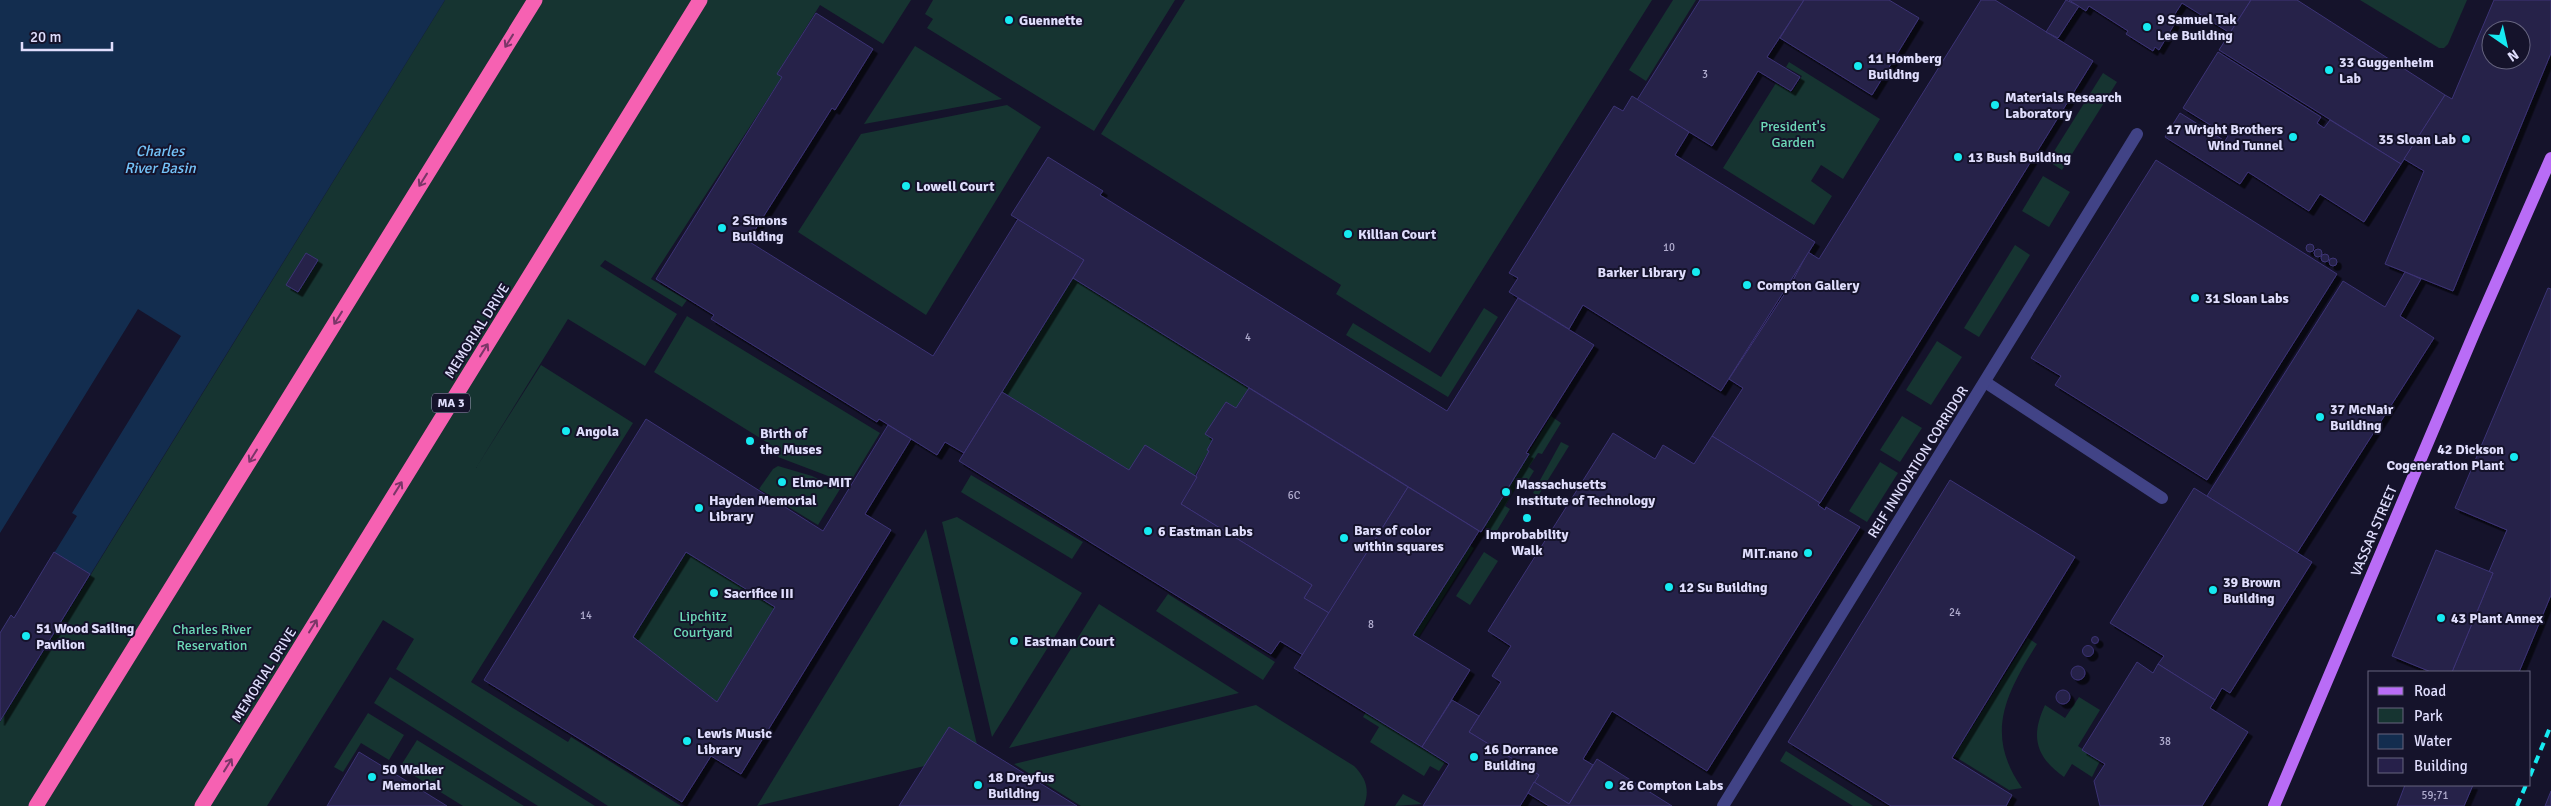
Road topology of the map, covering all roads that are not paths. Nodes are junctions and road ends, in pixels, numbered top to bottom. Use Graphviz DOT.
graph roads {
  1 [pos="535,0"];
  2 [pos="700,0"];
  3 [pos="2137,134"];
  4 [pos="2551,158"];
  5 [pos="1985,382"];
  6 [pos="2162,498"];
  7 [pos="36,806"];
  8 [pos="202,806"];
  9 [pos="1723,806"];
  10 [pos="2274,806"];
  1 -- 7 [label="highway, one-way"];
  8 -- 2 [label="highway, MEMORIAL DRIVE / MA 3, one-way"];
  3 -- 5 [label="street, REIF INNOVATION CORRIDOR"];
  4 -- 10 [label="main road, VASSAR STREET"];
  5 -- 6 [label="street"];
  5 -- 9 [label="street, REIF INNOVATION CORRIDOR"];
}
